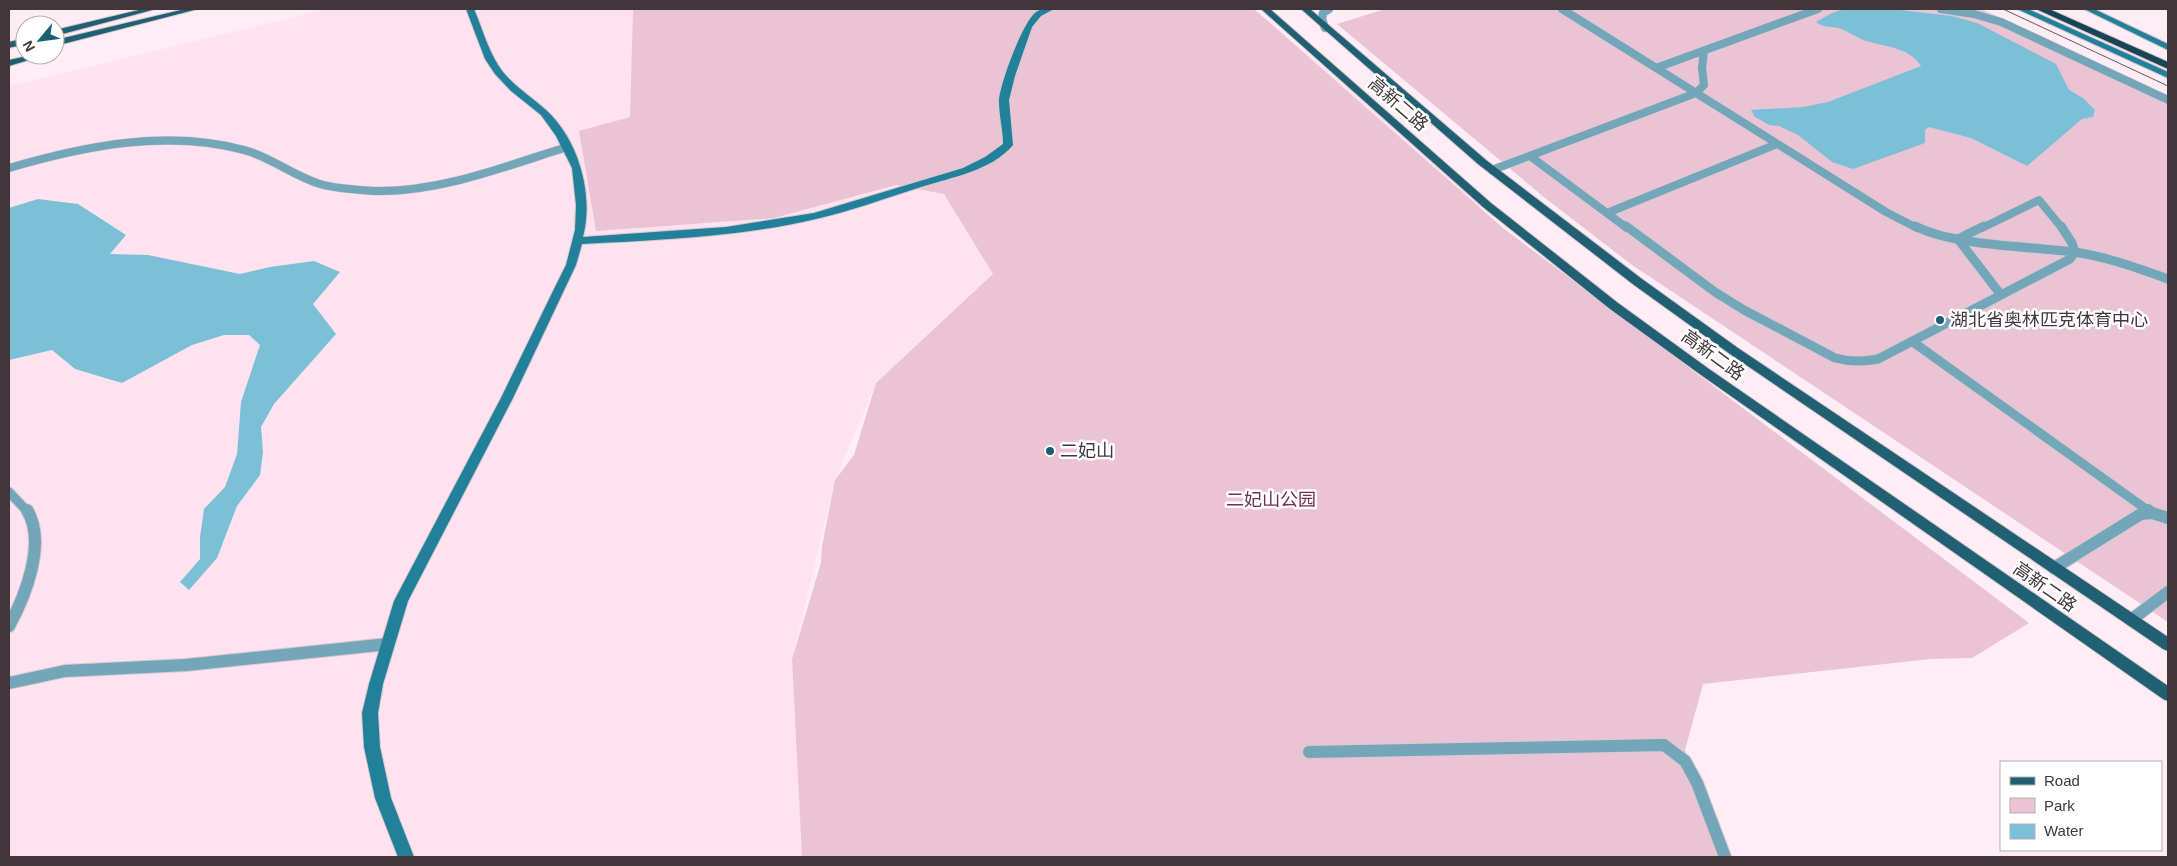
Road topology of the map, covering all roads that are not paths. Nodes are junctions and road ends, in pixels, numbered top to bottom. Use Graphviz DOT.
graph roads {
  1 [pos="152,9"];
  2 [pos="194,9"];
  3 [pos="470,9"];
  4 [pos="1050,9"];
  5 [pos="1266,9"];
  6 [pos="1304,9"];
  7 [pos="1329,9"];
  8 [pos="1562,9"];
  9 [pos="1818,9"];
  10 [pos="1941,9"];
  11 [pos="2021,9"];
  12 [pos="2041,9"];
  13 [pos="2057,9"];
  14 [pos="2088,9"];
  15 [pos="2100,9"];
  16 [pos="2126,27"];
  17 [pos="1326,28"];
  18 [pos="65,31"];
  19 [pos="65,41"];
  20 [pos="2168,47"];
  21 [pos="1704,51"];
  22 [pos="2168,58"];
  23 [pos="2168,66"];
  24 [pos="1656,68"];
  25 [pos="2168,75"];
  26 [pos="1696,93"];
  27 [pos="2168,100"];
  28 [pos="1778,144"];
  29 [pos="567,147"];
  30 [pos="1530,156"];
  31 [pos="9,168"];
  32 [pos="1492,170"];
  33 [pos="1607,213"];
  34 [pos="1958,240"];
  35 [pos="577,241"];
  36 [pos="2075,252"];
  37 [pos="2168,279"];
  38 [pos="2001,295"];
  39 [pos="1913,342"];
  40 [pos="9,492"];
  41 [pos="2152,513"];
  42 [pos="2168,518"];
  43 [pos="2054,568"];
  44 [pos="2168,592"];
  45 [pos="2131,620"];
  46 [pos="9,626"];
  47 [pos="388,644"];
  48 [pos="2168,645"];
  49 [pos="9,683"];
  50 [pos="2168,694"];
  51 [pos="1309,752"];
  52 [pos="406,857"];
  53 [pos="1726,857"];
  1 -- 18 [label="main road"];
  2 -- 19 [label="main road"];
  3 -- 29 [label="street"];
  4 -- 35 [label="street"];
  5 -- 50 [label="main road, 高新二路"];
  6 -- 17 [label="main road, 高新二路"];
  7 -- 17 [label="street"];
  8 -- 24 [label="street"];
  9 -- 21 [label="street"];
  10 -- 27 [label="street"];
  11 -- 25 [label="street"];
  12 -- 23 [label="highway"];
  13 -- 22 [label="highway"];
  14 -- 16 [label="street"];
  15 -- 16 [label="street"];
  16 -- 20 [label="street"];
  17 -- 32 [label="main road, 高新二路"];
  21 -- 24 [label="street"];
  21 -- 26 [label="street"];
  24 -- 26 [label="street"];
  26 -- 28 [label="street"];
  26 -- 30 [label="street"];
  28 -- 33 [label="street"];
  28 -- 34 [label="street"];
  29 -- 31 [label="street"];
  29 -- 35 [label="street"];
  30 -- 32 [label="street"];
  30 -- 33 [label="street"];
  32 -- 43 [label="main road, 高新二路"];
  33 -- 39 [label="street"];
  34 -- 36 [label="street"];
  34 -- 36 [label="street"];
  34 -- 38 [label="street"];
  35 -- 47 [label="street"];
  36 -- 37 [label="street"];
  36 -- 38 [label="street"];
  38 -- 39 [label="street"];
  39 -- 41 [label="street"];
  40 -- 46 [label="street"];
  41 -- 42 [label="street"];
  41 -- 43 [label="street"];
  43 -- 45 [label="main road, 高新二路"];
  44 -- 45 [label="street"];
  45 -- 48 [label="main road, 高新二路"];
  47 -- 49 [label="street"];
  47 -- 52 [label="street"];
  51 -- 53 [label="street"];
}
